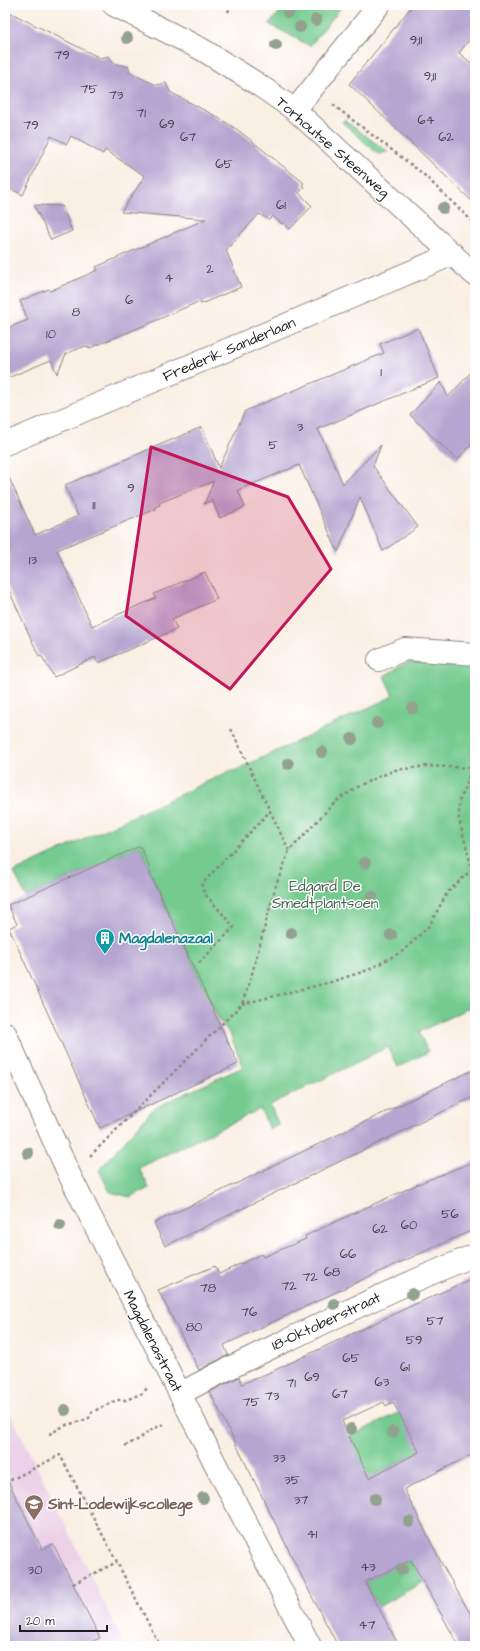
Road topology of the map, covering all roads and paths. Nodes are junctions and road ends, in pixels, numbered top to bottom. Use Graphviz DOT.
graph roads {
  1 [pos="114,5"];
  2 [pos="231,5"];
  3 [pos="380,5"];
  4 [pos="228,12"];
  5 [pos="312,89"];
  6 [pos="295,110"];
  7 [pos="475,224"];
  8 [pos="453,254"];
  9 [pos="475,275"];
  10 [pos="5,444"];
  11 [pos="475,654"];
  12 [pos="379,660"];
  13 [pos="231,729"];
  14 [pos="475,764"];
  15 [pos="472,768"];
  16 [pos="270,811"];
  17 [pos="289,851"];
  18 [pos="199,963"];
  19 [pos="242,1004"];
  20 [pos="5,1033"];
  21 [pos="70,1176"];
  22 [pos="475,1255"];
  23 [pos="165,1364"];
  24 [pos="180,1394"];
  25 [pos="50,1434"];
  26 [pos="5,1483"];
  27 [pos="117,1562"];
  28 [pos="73,1584"];
  29 [pos="160,1646"];
  30 [pos="310,1646"];
  1 -- 6 [label="street, Torhoutse Steenweg"];
  2 -- 4 [label="path"];
  3 -- 5 [label="street"];
  5 -- 6 [label="street"];
  5 -- 7 [label="path"];
  6 -- 8 [label="street, Torhoutse Steenweg"];
  8 -- 9 [label="street, Torhoutse Steenweg"];
  8 -- 10 [label="street, Frederik Sanderlaan"];
  11 -- 12 [label="street"];
  13 -- 16 [label="path"];
  14 -- 15 [label="path"];
  15 -- 17 [label="path"];
  15 -- 19 [label="path"];
  16 -- 17 [label="path"];
  16 -- 18 [label="path"];
  17 -- 19 [label="path"];
  19 -- 21 [label="path"];
  20 -- 21 [label="street, Magdalenastraat"];
  21 -- 23 [label="street, Magdalenastraat"];
  22 -- 24 [label="street, 18-Oktoberstraat"];
  23 -- 24 [label="street, Magdalenastraat"];
  23 -- 25 [label="path"];
  24 -- 30 [label="street, Magdalenastraat"];
  26 -- 27 [label="path"];
  27 -- 28 [label="path"];
  27 -- 29 [label="path"];
}
